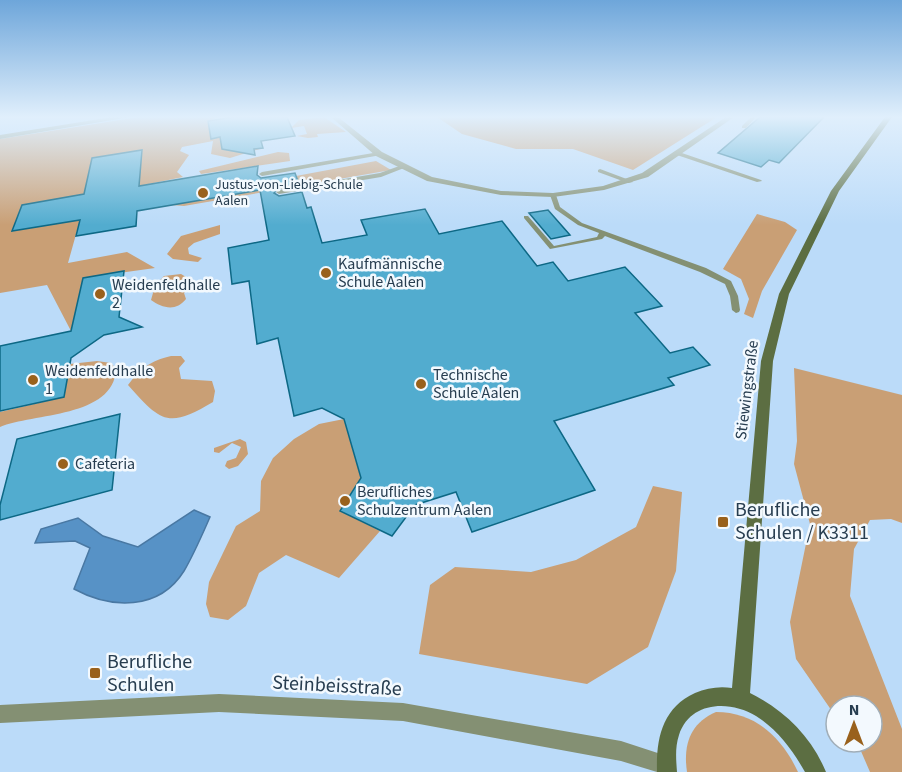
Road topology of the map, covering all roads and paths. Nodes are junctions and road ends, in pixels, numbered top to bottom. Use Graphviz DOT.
graph roads {
  1 [pos="676,153"];
  2 [pos="863,153"];
  3 [pos="379,154"];
  4 [pos="402,167"];
  5 [pos="600,171"];
  6 [pos="262,174"];
  7 [pos="630,182"];
  8 [pos="759,182"];
  9 [pos="279,192"];
  10 [pos="553,195"];
  11 [pos="526,217"];
  12 [pos="603,232"];
  13 [pos="736,310"];
  14 [pos="740,698"];
  15 [pos="0,714"];
  16 [pos="667,768"];
  17 [pos="816,772"];
  1 -- 7 [label="street"];
  1 -- 8 [label="lane"];
  2 -- 14 [label="main road, Stiewingstraße"];
  3 -- 4 [label="street"];
  3 -- 6 [label="lane"];
  4 -- 9 [label="lane"];
  4 -- 10 [label="street"];
  5 -- 7 [label="lane"];
  7 -- 10 [label="street"];
  10 -- 12 [label="lane"];
  11 -- 12 [label="lane"];
  12 -- 13 [label="lane"];
  14 -- 16 [label="main road"];
  14 -- 17 [label="main road"];
  15 -- 16 [label="street, Steinbeisstraße"];
}
